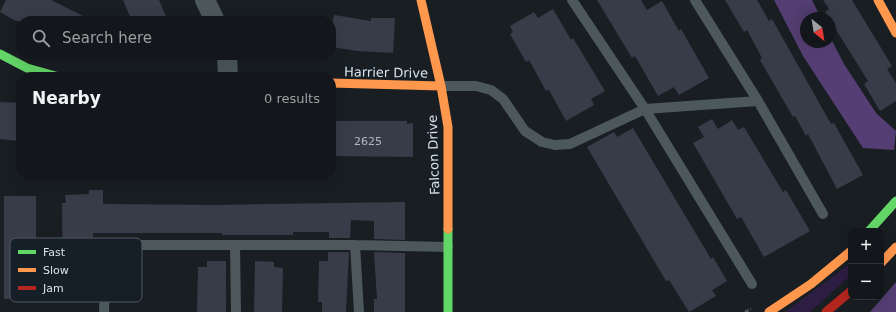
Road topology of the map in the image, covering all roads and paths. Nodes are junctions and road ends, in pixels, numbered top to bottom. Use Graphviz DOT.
graph roads {
  1 [pos="204,0"];
  2 [pos="421,0"];
  3 [pos="572,0"];
  4 [pos="695,0"];
  5 [pos="878,0"];
  6 [pos="212,16"];
  7 [pos="896,33"];
  8 [pos="0,54"];
  9 [pos="227,60"];
  10 [pos="42,72"];
  11 [pos="228,72"];
  12 [pos="336,83"];
  13 [pos="441,86"];
  14 [pos="758,101"];
  15 [pos="645,109"];
  16 [pos="896,201"];
  17 [pos="823,214"];
  18 [pos="872,228"];
  19 [pos="355,244"];
  20 [pos="142,245"];
  21 [pos="235,245"];
  22 [pos="896,247"];
  23 [pos="448,248"];
  24 [pos="848,253"];
  25 [pos="884,260"];
  26 [pos="752,284"];
  27 [pos="848,294"];
  28 [pos="104,302"];
  29 [pos="104,312"];
  30 [pos="236,312"];
  31 [pos="359,312"];
  32 [pos="448,312"];
  33 [pos="769,312"];
  34 [pos="826,312"];
  1 -- 6 [label="street"];
  2 -- 13 [label="street, Falcon Drive"];
  3 -- 15 [label="lane"];
  4 -- 14 [label="lane"];
  5 -- 7 [label="street"];
  8 -- 10 [label="street"];
  9 -- 11 [label="street"];
  12 -- 13 [label="street, Harrier Drive"];
  13 -- 15 [label="lane"];
  13 -- 23 [label="street, Falcon Drive"];
  14 -- 15 [label="lane"];
  14 -- 17 [label="lane"];
  15 -- 26 [label="lane"];
  16 -- 18 [label="street"];
  19 -- 21 [label="lane"];
  19 -- 23 [label="lane"];
  19 -- 31 [label="lane"];
  20 -- 21 [label="lane"];
  21 -- 30 [label="lane"];
  22 -- 25 [label="street"];
  23 -- 32 [label="street, Falcon Drive"];
  24 -- 33 [label="street"];
  27 -- 34 [label="street"];
  28 -- 29 [label="lane"];
}
